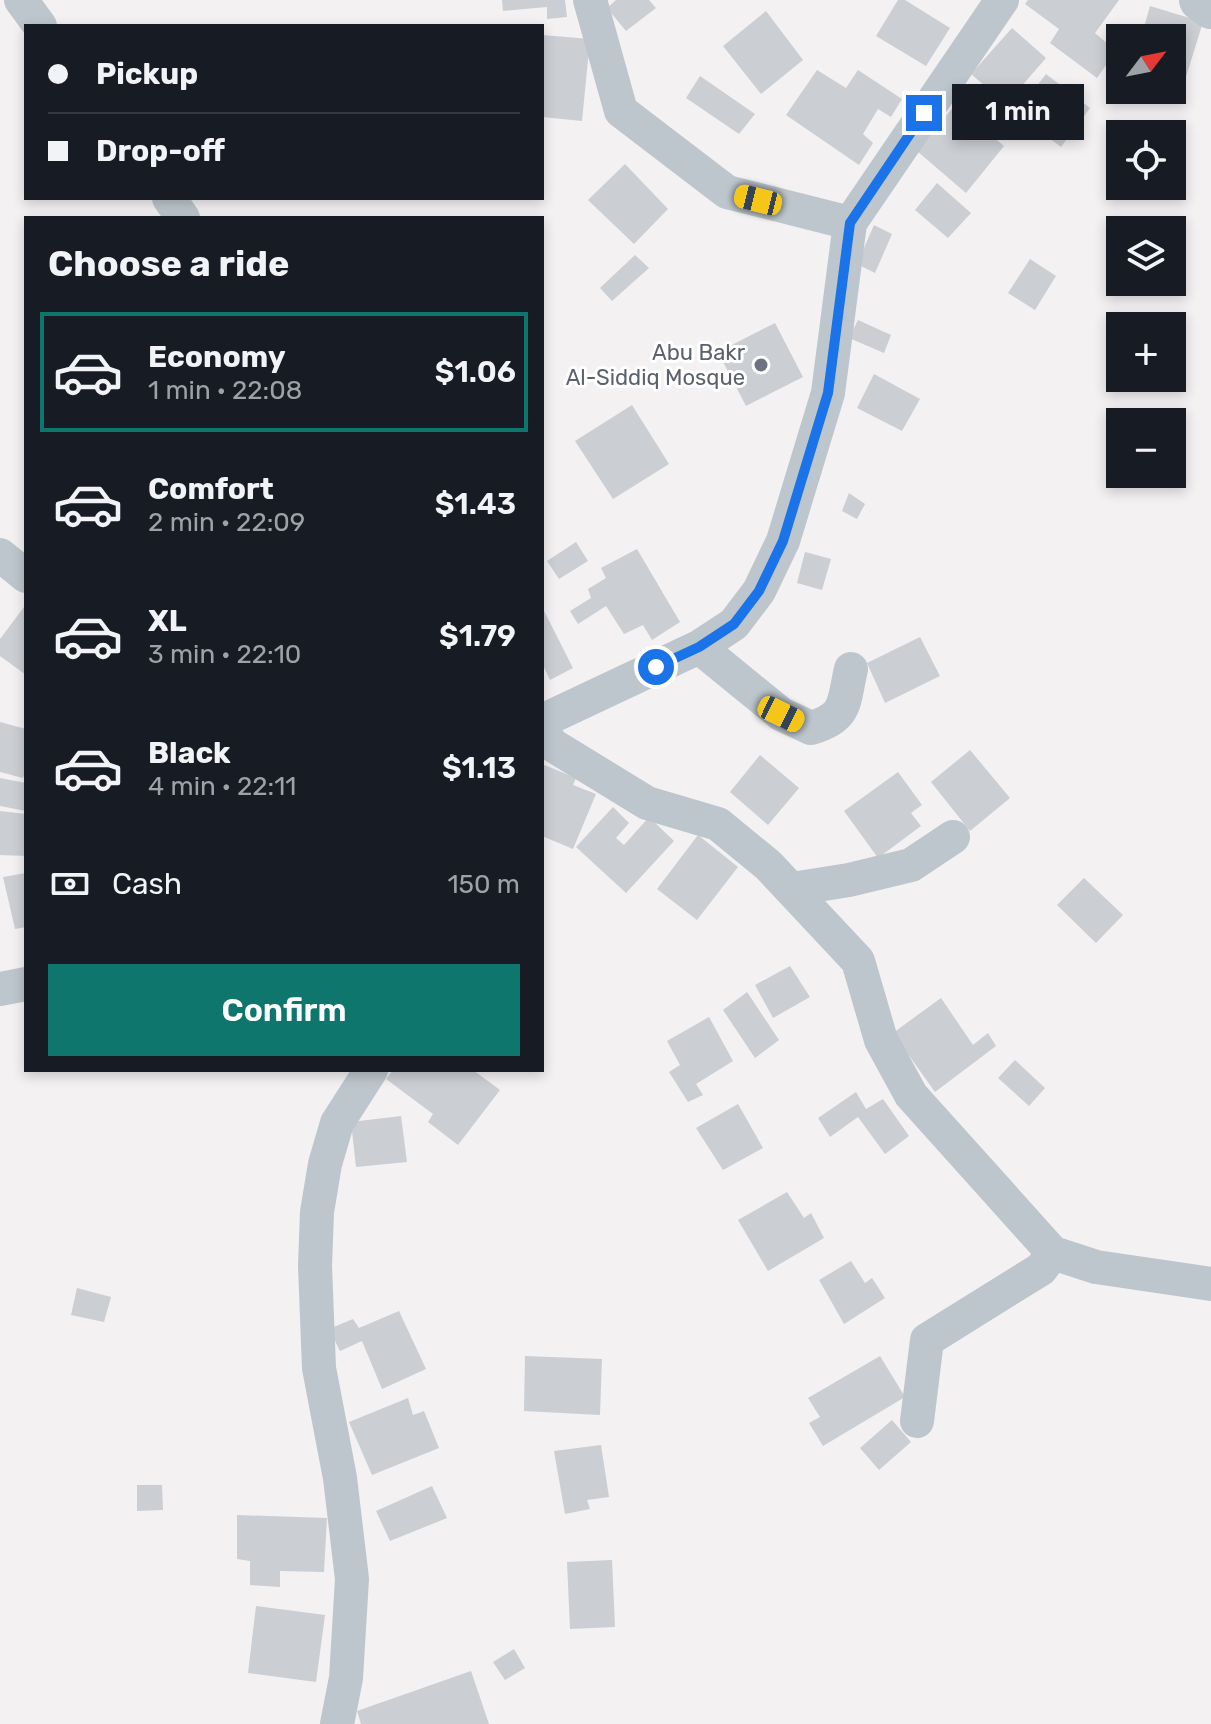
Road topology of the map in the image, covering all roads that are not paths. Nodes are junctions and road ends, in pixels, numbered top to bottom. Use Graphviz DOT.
graph roads {
  1 [pos="21,0"];
  2 [pos="590,0"];
  3 [pos="1002,0"];
  4 [pos="1200,0"];
  5 [pos="1211,8"];
  6 [pos="39,24"];
  7 [pos="850,223"];
  8 [pos="0,555"];
  9 [pos="24,574"];
  10 [pos="699,647"];
  11 [pos="851,669"];
  12 [pos="544,720"];
  13 [pos="544,736"];
  14 [pos="953,837"];
  15 [pos="792,889"];
  16 [pos="24,984"];
  17 [pos="0,989"];
  18 [pos="370,1072"];
  19 [pos="1053,1253"];
  20 [pos="1211,1284"];
  21 [pos="917,1421"];
  22 [pos="337,1724"];
  1 -- 6 [label="street"];
  2 -- 7 [label="street"];
  3 -- 7 [label="street"];
  4 -- 5 [label="street"];
  7 -- 10 [label="street"];
  8 -- 9 [label="street"];
  10 -- 11 [label="street"];
  10 -- 12 [label="street"];
  13 -- 15 [label="street"];
  14 -- 15 [label="street"];
  15 -- 19 [label="street"];
  16 -- 17 [label="street"];
  18 -- 22 [label="street"];
  19 -- 20 [label="street"];
  19 -- 21 [label="street"];
}
